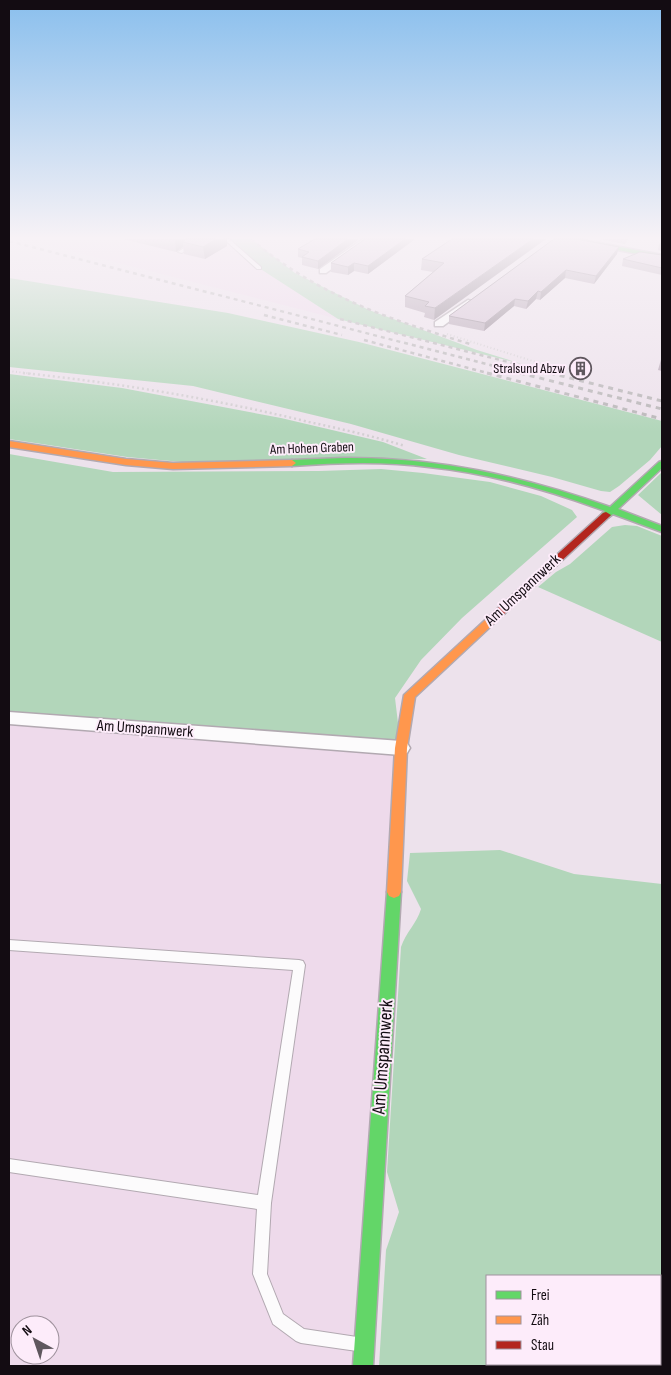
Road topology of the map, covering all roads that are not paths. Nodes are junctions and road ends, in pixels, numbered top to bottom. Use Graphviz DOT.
graph roads {
  1 [pos="469,303"];
  2 [pos="439,324"];
  3 [pos="9,444"];
  4 [pos="662,464"];
  5 [pos="611,509"];
  6 [pos="662,529"];
  7 [pos="9,718"];
  8 [pos="400,748"];
  9 [pos="9,945"];
  10 [pos="9,1166"];
  11 [pos="264,1202"];
  12 [pos="364,1345"];
  13 [pos="363,1366"];
  1 -- 2 [label="street"];
  3 -- 5 [label="street, Am Hohen Graben"];
  4 -- 5 [label="street, Am Umspannwerk"];
  5 -- 6 [label="street, Am Hohen Graben"];
  5 -- 8 [label="street, Am Umspannwerk"];
  7 -- 8 [label="street, Am Umspannwerk"];
  8 -- 12 [label="street, Am Umspannwerk"];
  9 -- 11 [label="lane"];
  10 -- 11 [label="lane"];
  11 -- 12 [label="lane"];
  12 -- 13 [label="street, Am Umspannwerk"];
}
